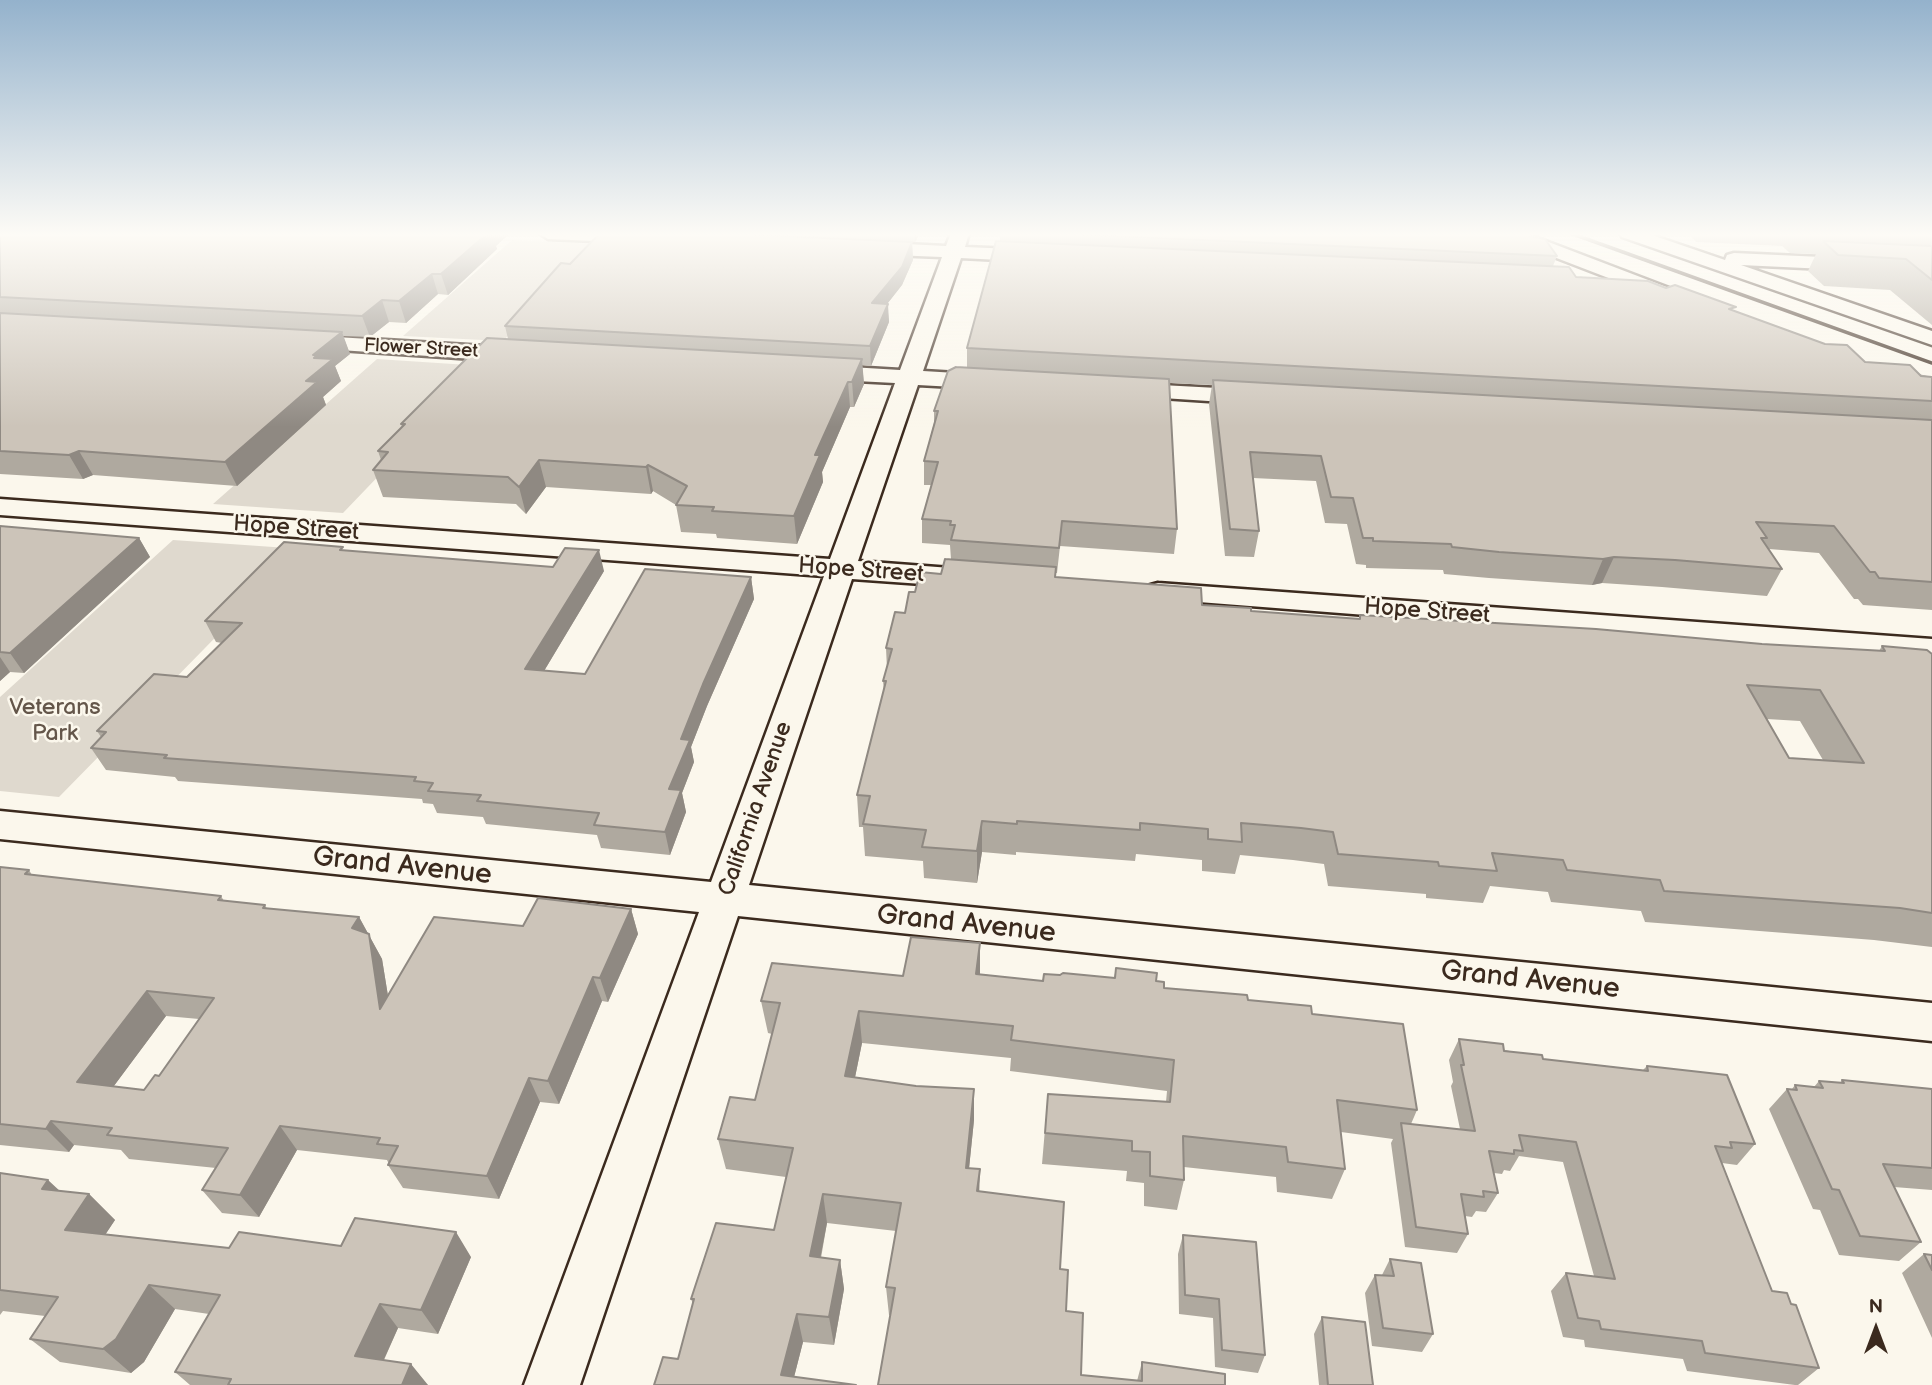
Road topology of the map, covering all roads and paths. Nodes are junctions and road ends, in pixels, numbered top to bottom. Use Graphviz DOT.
graph roads {
  1 [pos="937,298"];
  2 [pos="1675,298"];
  3 [pos="1815,298"];
  4 [pos="1692,304"];
  5 [pos="1932,338"];
  6 [pos="275,340"];
  7 [pos="545,356"];
  8 [pos="795,371"];
  9 [pos="909,377"];
  10 [pos="1013,383"];
  11 [pos="1097,388"];
  12 [pos="1278,399"];
  13 [pos="0,507"];
  14 [pos="841,569"];
  15 [pos="993,580"];
  16 [pos="1131,590"];
  17 [pos="1932,649"];
  18 [pos="0,825"];
  19 [pos="724,900"];
  20 [pos="1932,1022"];
  21 [pos="552,1385"];
  1 -- 9 [label="street, California Avenue"];
  2 -- 4 [label="street"];
  3 -- 5 [label="street"];
  6 -- 7 [label="street, Flower Street"];
  8 -- 9 [label="street"];
  9 -- 10 [label="street"];
  9 -- 14 [label="street, California Avenue"];
  11 -- 12 [label="street"];
  13 -- 14 [label="street, Hope Street"];
  14 -- 15 [label="street, Hope Street"];
  14 -- 19 [label="street, California Avenue"];
  16 -- 17 [label="street, Hope Street"];
  18 -- 19 [label="street, Grand Avenue"];
  19 -- 20 [label="street, Grand Avenue"];
  19 -- 21 [label="street, California Avenue"];
}
